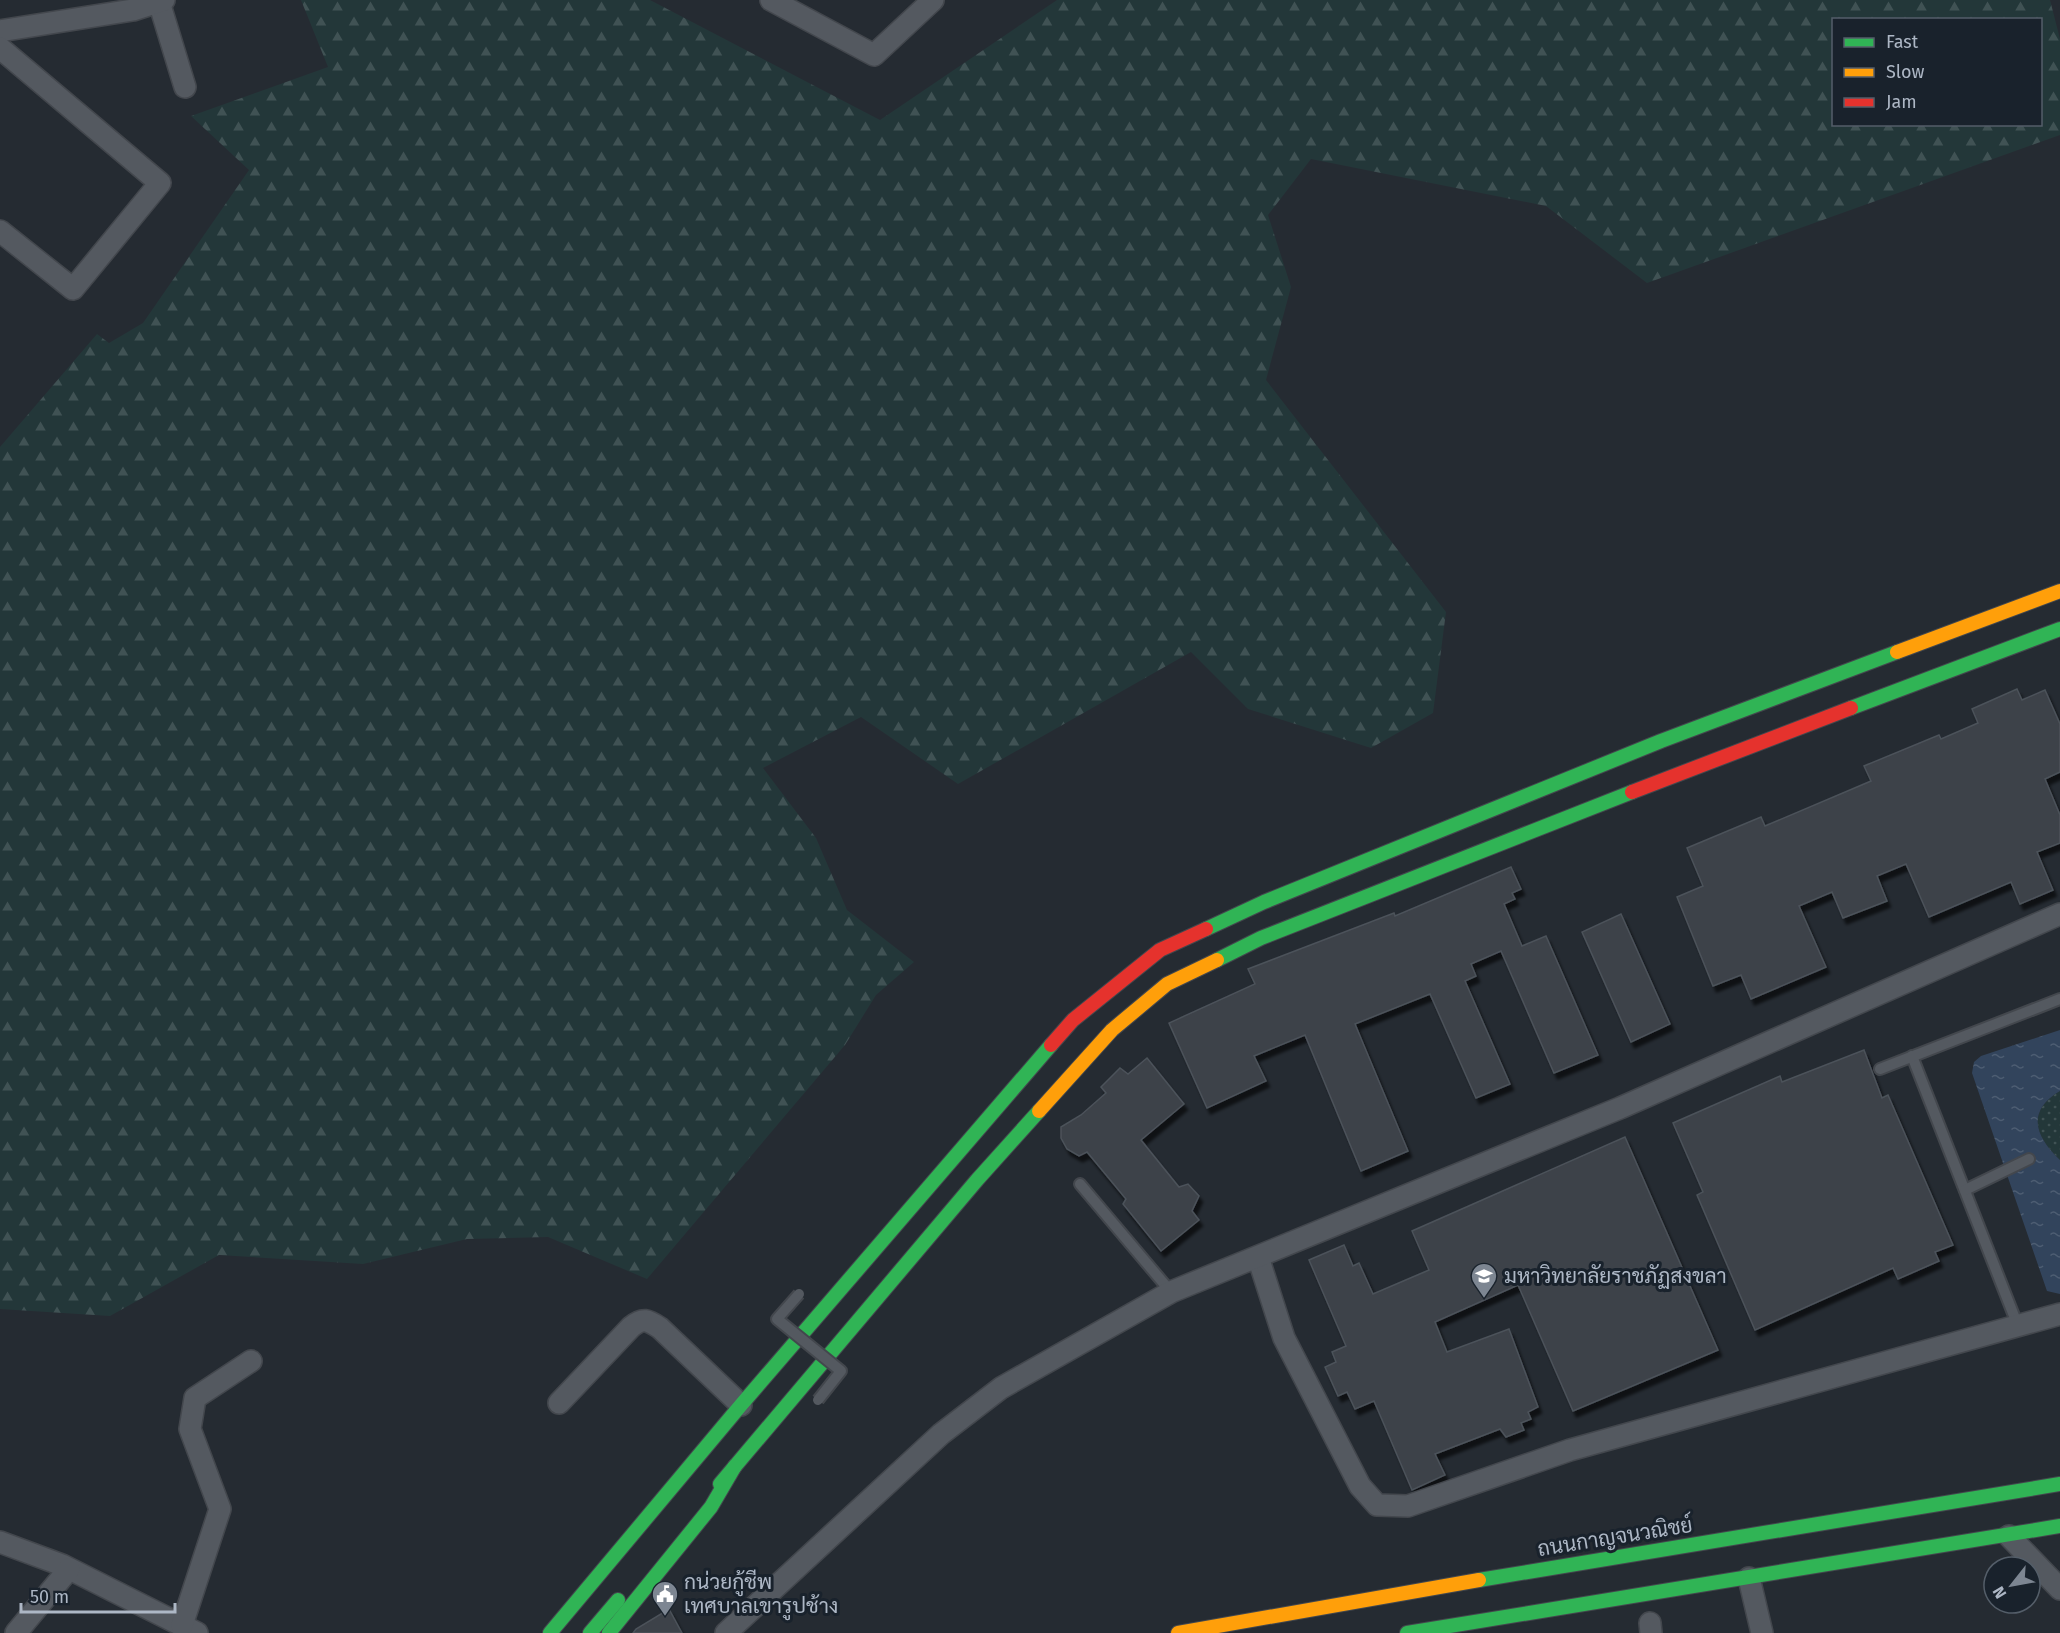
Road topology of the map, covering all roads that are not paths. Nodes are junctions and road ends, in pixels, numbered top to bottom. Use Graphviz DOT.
graph roads {
  1 [pos="771,0"];
  2 [pos="933,0"];
  3 [pos="162,1"];
  4 [pos="0,31"];
  5 [pos="0,48"];
  6 [pos="185,87"];
  7 [pos="0,231"];
  8 [pos="2060,591"];
  9 [pos="2060,629"];
  10 [pos="2060,914"];
  11 [pos="2060,999"];
  12 [pos="1912,1056"];
  13 [pos="1880,1069"];
  14 [pos="2029,1159"];
  15 [pos="1080,1184"];
  16 [pos="1965,1190"];
  17 [pos="1258,1257"];
  18 [pos="1171,1292"];
  19 [pos="799,1294"];
  20 [pos="2060,1314"];
  21 [pos="2018,1326"];
  22 [pos="251,1361"];
  23 [pos="818,1400"];
  24 [pos="559,1403"];
  25 [pos="741,1405"];
  26 [pos="735,1466"];
  27 [pos="2060,1484"];
  28 [pos="2060,1526"];
  29 [pos="2008,1536"];
  30 [pos="0,1542"];
  31 [pos="69,1569"];
  32 [pos="1749,1578"];
  33 [pos="2060,1589"];
  34 [pos="189,1629"];
  35 [pos="16,1633"];
  36 [pos="550,1633"];
  37 [pos="590,1633"];
  38 [pos="609,1633"];
  39 [pos="726,1633"];
  40 [pos="1178,1633"];
  41 [pos="1407,1633"];
  42 [pos="1762,1633"];
  1 -- 2 [label="street"];
  3 -- 4 [label="street"];
  3 -- 6 [label="street"];
  5 -- 7 [label="street"];
  8 -- 25 [label="main road"];
  9 -- 26 [label="main road"];
  10 -- 17 [label="street"];
  11 -- 12 [label="lane"];
  12 -- 13 [label="lane"];
  12 -- 16 [label="lane"];
  14 -- 16 [label="lane"];
  15 -- 18 [label="lane"];
  16 -- 21 [label="lane"];
  17 -- 18 [label="street"];
  17 -- 21 [label="street"];
  18 -- 39 [label="street"];
  19 -- 23 [label="lane, bridge"];
  20 -- 21 [label="street"];
  22 -- 34 [label="street"];
  24 -- 25 [label="street"];
  25 -- 36 [label="main road"];
  26 -- 37 [label="main road"];
  26 -- 38 [label="main road"];
  27 -- 40 [label="main road, ถนนกาญจนวณิชย์"];
  28 -- 29 [label="main road"];
  29 -- 32 [label="main road"];
  29 -- 33 [label="street"];
  30 -- 31 [label="street"];
  31 -- 34 [label="street"];
  31 -- 35 [label="street"];
  32 -- 41 [label="main road"];
  32 -- 42 [label="street"];
}
